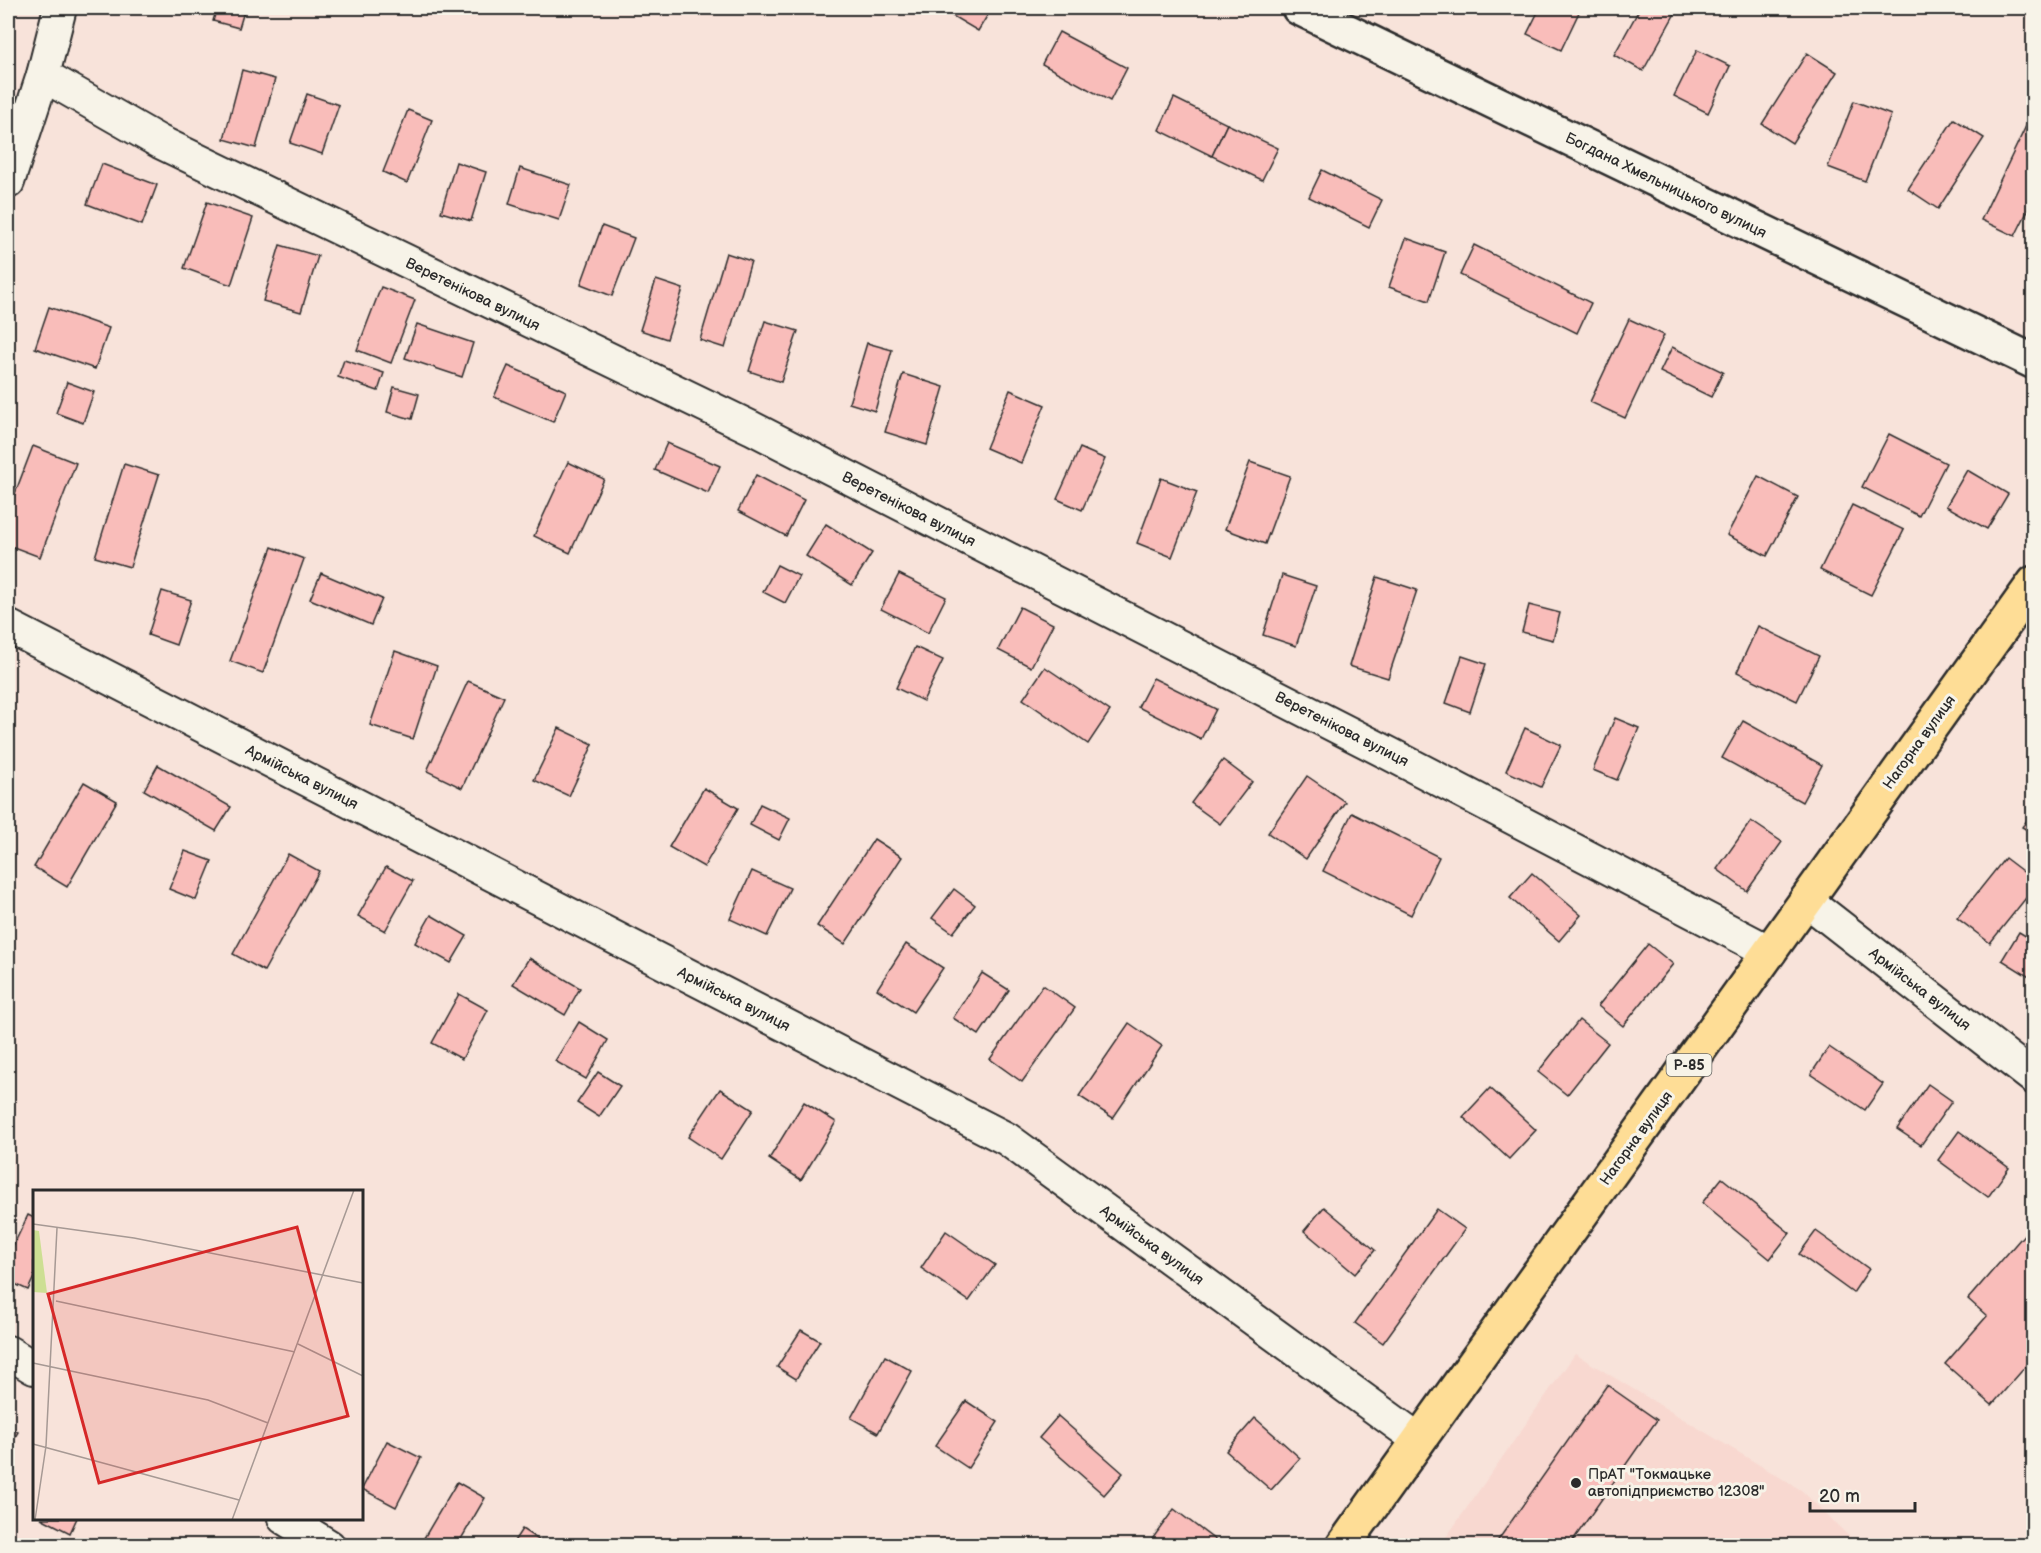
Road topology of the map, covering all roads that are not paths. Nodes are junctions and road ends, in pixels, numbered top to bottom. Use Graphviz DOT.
graph roads {
  1 [pos="60,8"];
  2 [pos="1299,8"];
  3 [pos="43,75"];
  4 [pos="8,182"];
  5 [pos="2034,362"];
  6 [pos="2034,583"];
  7 [pos="8,626"];
  8 [pos="1806,900"];
  9 [pos="1770,952"];
  10 [pos="2034,1078"];
  11 [pos="8,1352"];
  12 [pos="33,1367"];
  13 [pos="1419,1440"];
  14 [pos="287,1520"];
  15 [pos="329,1545"];
  16 [pos="1343,1545"];
  1 -- 3 [label="street"];
  2 -- 5 [label="street, Богдана Хмельницького вулиця"];
  3 -- 4 [label="street"];
  3 -- 9 [label="street, Веретенікова вулиця"];
  6 -- 8 [label="main road, Нагорна вулиця / Р-85"];
  7 -- 13 [label="street, Армійська вулиця"];
  8 -- 9 [label="main road, Нагорна вулиця / Р-85"];
  8 -- 10 [label="street, Армійська вулиця"];
  9 -- 13 [label="main road, Нагорна вулиця / Р-85"];
  11 -- 12 [label="street"];
  13 -- 16 [label="main road, Нагорна вулиця / Р-85"];
  14 -- 15 [label="street"];
}
